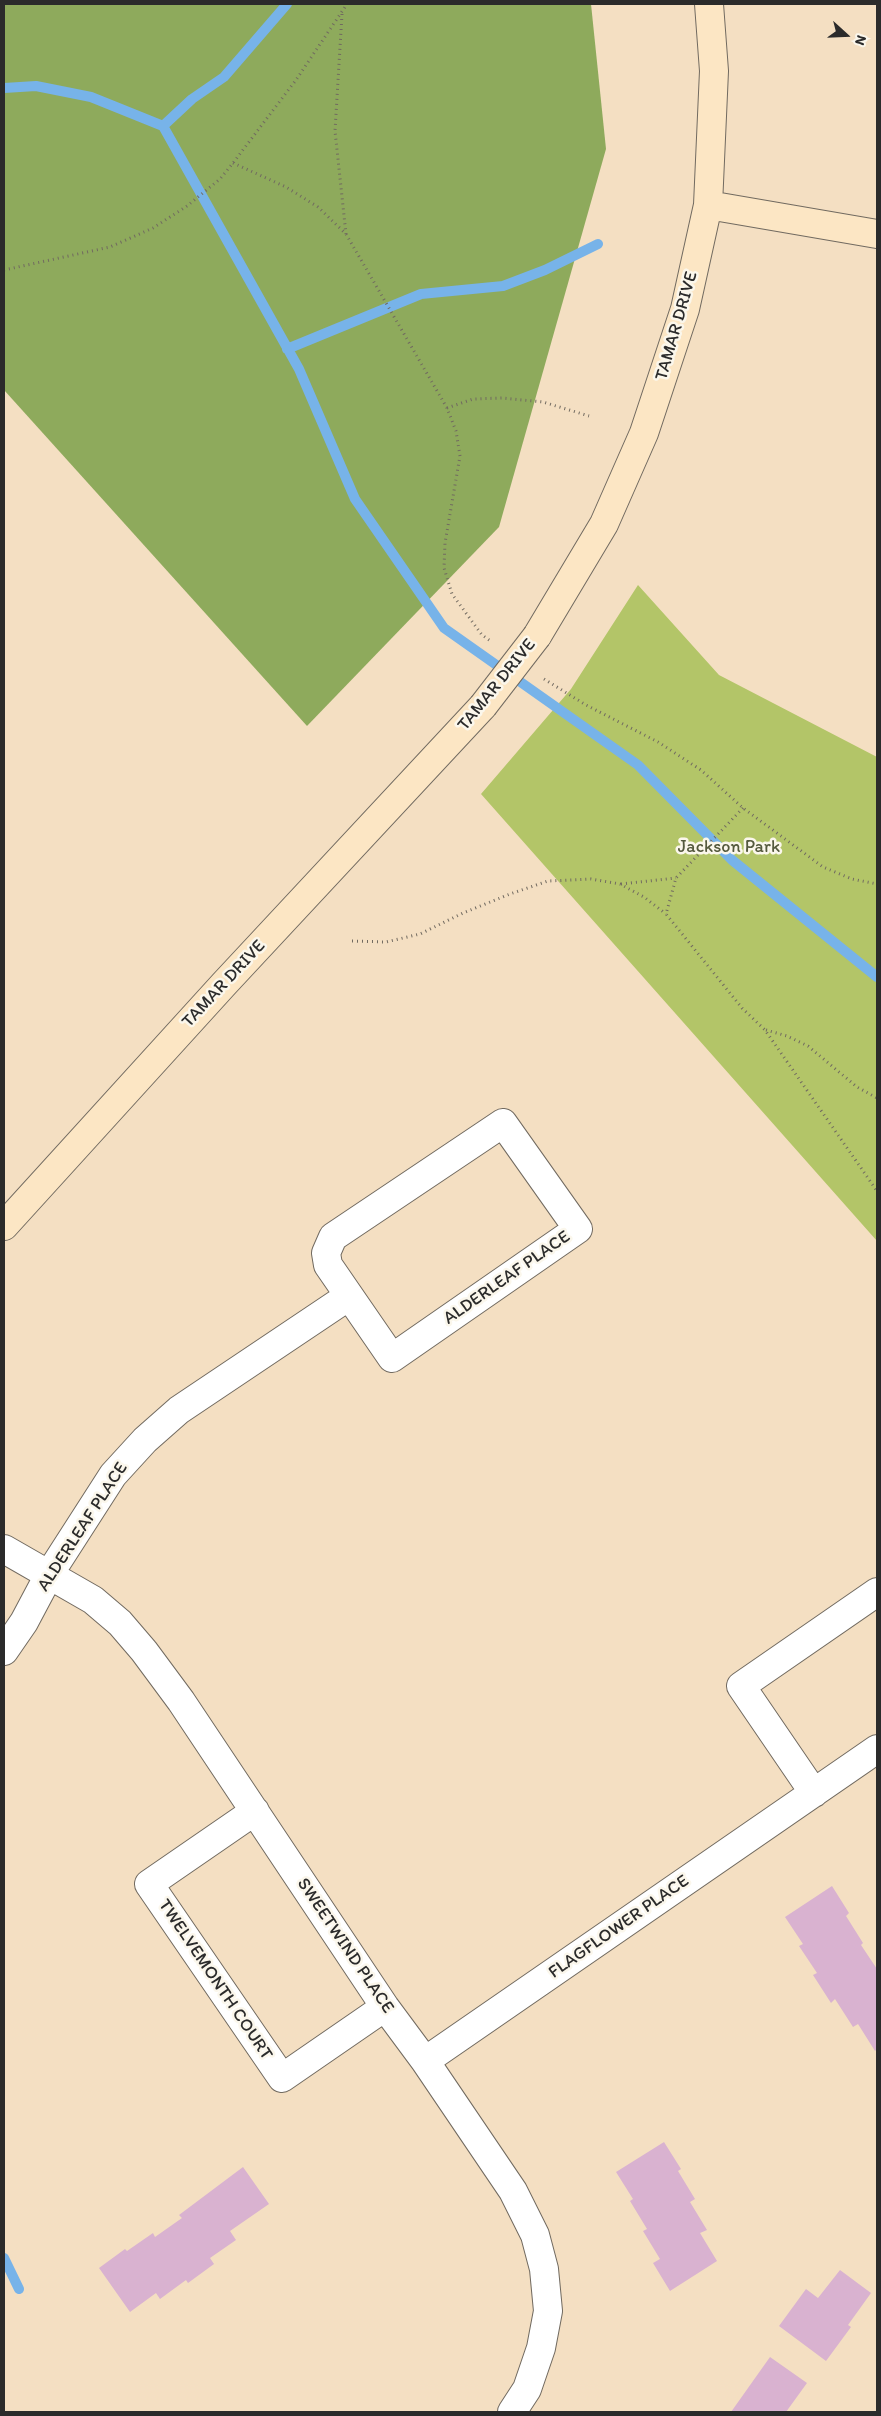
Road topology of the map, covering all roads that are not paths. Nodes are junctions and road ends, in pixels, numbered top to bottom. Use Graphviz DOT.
graph roads {
  1 [pos="709,4"];
  2 [pos="708,206"];
  3 [pos="877,234"];
  4 [pos="4,1226"];
  5 [pos="349,1296"];
  6 [pos="4,1549"];
  7 [pos="50,1573"];
  8 [pos="877,1592"];
  9 [pos="4,1651"];
  10 [pos="877,1749"];
  11 [pos="814,1793"];
  12 [pos="255,1811"];
  13 [pos="385,2007"];
  14 [pos="425,2061"];
  15 [pos="512,2412"];
  1 -- 2 [label="street, TAMAR DRIVE"];
  2 -- 3 [label="street"];
  2 -- 4 [label="street, TAMAR DRIVE, bridge"];
  5 -- 5 [label="street, ALDERLEAF PLACE"];
  5 -- 7 [label="street, ALDERLEAF PLACE"];
  6 -- 7 [label="street, SWEETWIND PLACE"];
  7 -- 9 [label="street, ALDERLEAF PLACE"];
  7 -- 12 [label="street, SWEETWIND PLACE"];
  8 -- 11 [label="street"];
  10 -- 11 [label="street, FLAGFLOWER PLACE"];
  11 -- 14 [label="street, FLAGFLOWER PLACE"];
  12 -- 13 [label="street, SWEETWIND PLACE"];
  12 -- 13 [label="street, TWELVEMONTH COURT"];
  13 -- 14 [label="street, SWEETWIND PLACE"];
  14 -- 15 [label="street, SWEETWIND PLACE"];
}
